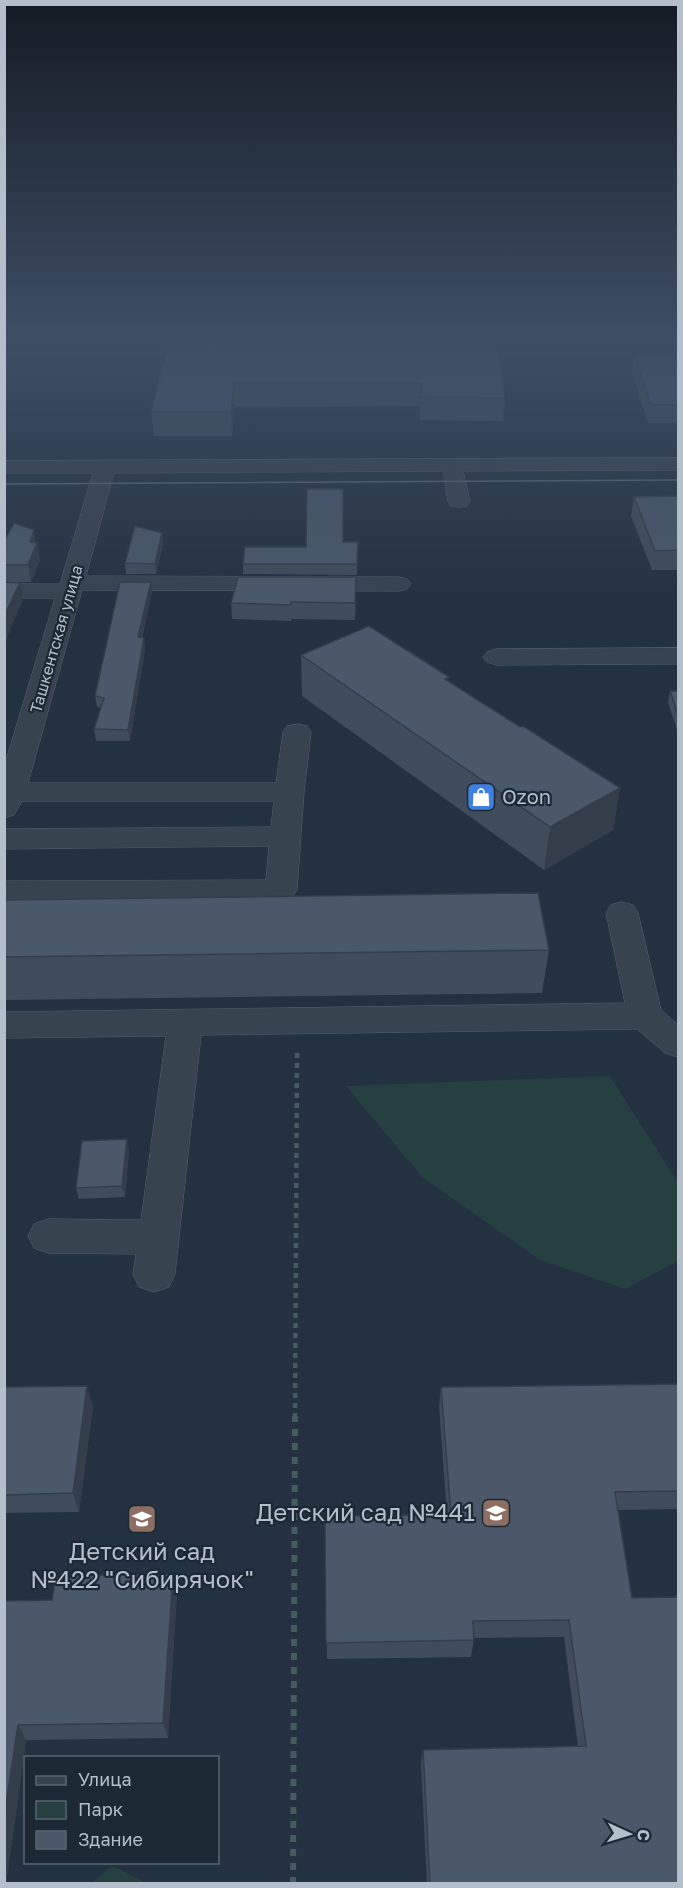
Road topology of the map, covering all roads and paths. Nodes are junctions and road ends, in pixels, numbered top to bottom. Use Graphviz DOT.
graph roads {
  1 [pos="678,464"];
  2 [pos="453,465"];
  3 [pos="4,467"];
  4 [pos="105,467"];
  5 [pos="459,501"];
  6 [pos="399,584"];
  7 [pos="70,587"];
  8 [pos="4,591"];
  9 [pos="678,656"];
  10 [pos="496,657"];
  11 [pos="297,732"];
  12 [pos="13,761"];
  13 [pos="289,792"];
  14 [pos="7,801"];
  15 [pos="286,836"];
  16 [pos="4,839"];
  17 [pos="4,892"];
  18 [pos="622,913"];
  19 [pos="645,1016"];
  20 [pos="297,1021"];
  21 [pos="185,1022"];
  22 [pos="4,1025"];
  23 [pos="678,1044"];
  24 [pos="48,1236"];
  25 [pos="293,1884"];
  1 -- 2 [label="street"];
  2 -- 4 [label="street"];
  2 -- 5 [label="street"];
  3 -- 4 [label="street"];
  4 -- 7 [label="street, Ташкентская улица"];
  6 -- 7 [label="street"];
  7 -- 8 [label="street"];
  7 -- 12 [label="street, Ташкентская улица"];
  9 -- 10 [label="street"];
  11 -- 13 [label="street"];
  12 -- 14 [label="street, Ташкентская улица"];
  13 -- 14 [label="street"];
  13 -- 15 [label="street"];
  15 -- 16 [label="street"];
  15 -- 17 [label="street"];
  18 -- 19 [label="street"];
  19 -- 20 [label="street"];
  19 -- 23 [label="street"];
  20 -- 21 [label="street"];
  20 -- 25 [label="path"];
  21 -- 22 [label="street"];
  21 -- 24 [label="street"];
}
